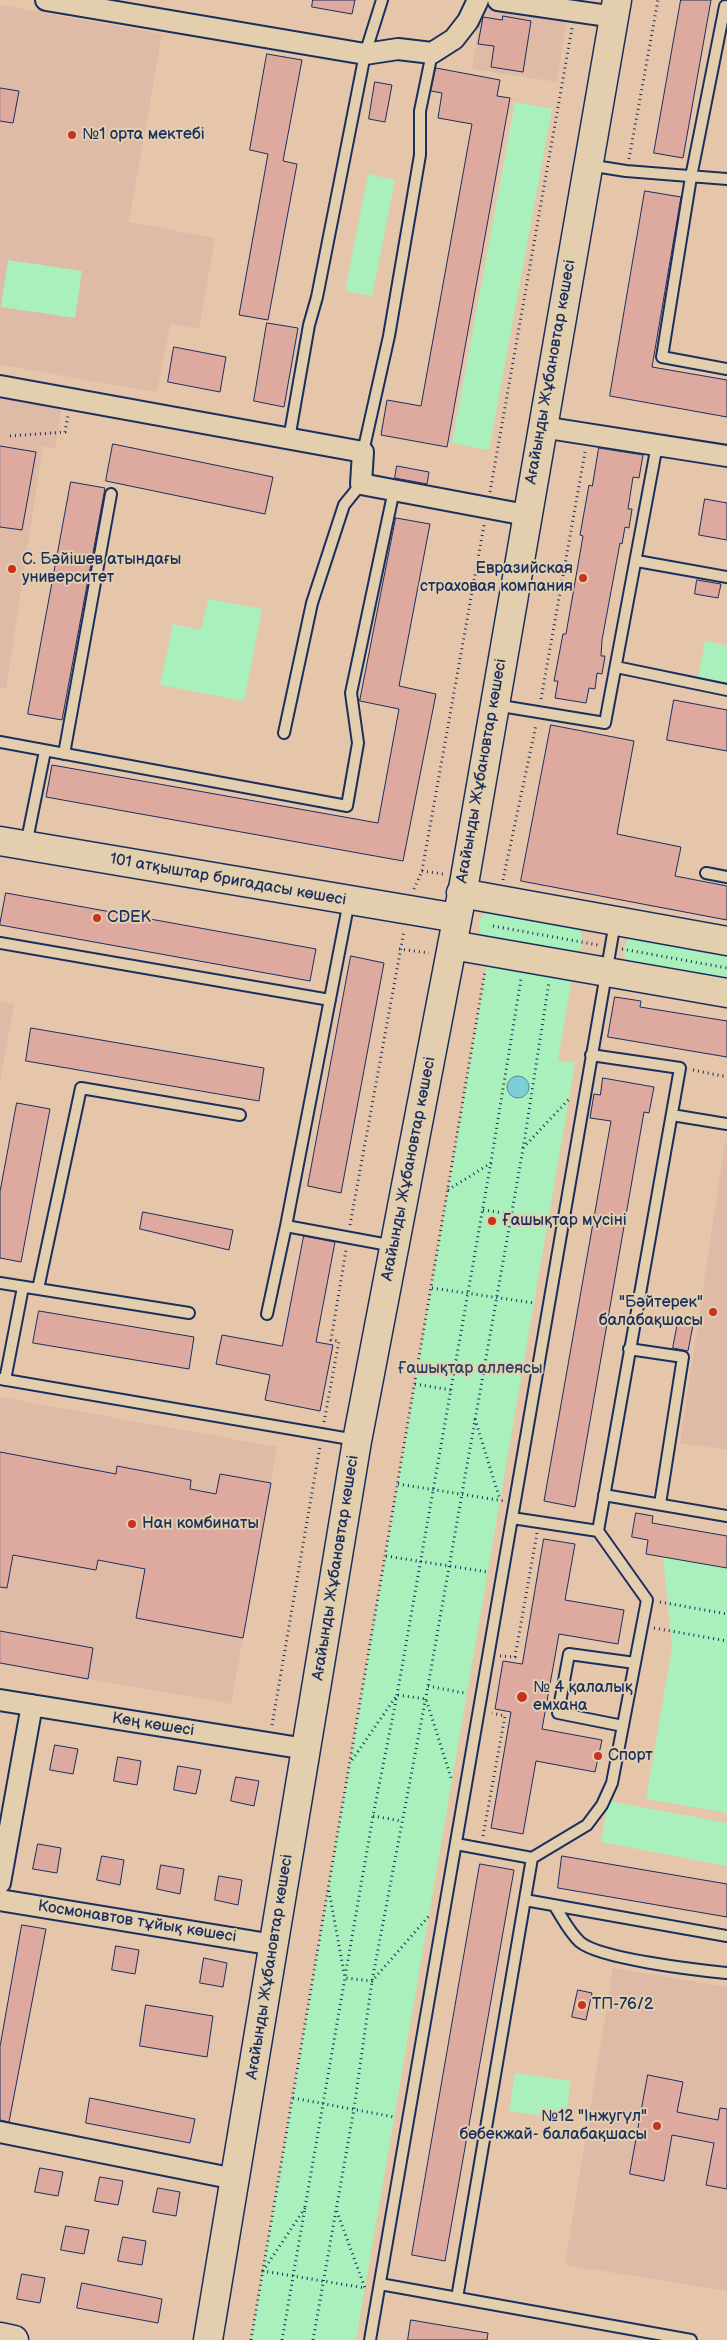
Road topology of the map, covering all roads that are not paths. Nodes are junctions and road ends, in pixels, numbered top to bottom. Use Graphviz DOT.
graph roads {
  1 [pos="46,0"];
  2 [pos="382,0"];
  3 [pos="478,0"];
  4 [pos="498,0"];
  5 [pos="725,6"];
  6 [pos="616,9"];
  7 [pos="432,53"];
  8 [pos="365,54"];
  9 [pos="588,164"];
  10 [pos="691,177"];
  11 [pos="727,179"];
  12 [pos="727,369"];
  13 [pos="0,386"];
  14 [pos="542,427"];
  15 [pos="288,438"];
  16 [pos="657,445"];
  17 [pos="363,452"];
  18 [pos="727,456"];
  19 [pos="361,484"];
  20 [pos="394,490"];
  21 [pos="111,494"];
  22 [pos="526,515"];
  23 [pos="637,561"];
  24 [pos="727,577"];
  25 [pos="616,667"];
  26 [pos="727,690"];
  27 [pos="494,705"];
  28 [pos="284,733"];
  29 [pos="0,742"];
  30 [pos="45,751"];
  31 [pos="64,754"];
  32 [pos="13,843"];
  33 [pos="706,873"];
  34 [pos="727,877"];
  35 [pos="454,895"];
  36 [pos="349,900"];
  37 [pos="615,921"];
  38 [pos="727,941"];
  39 [pos="0,943"];
  40 [pos="440,949"];
  41 [pos="606,972"];
  42 [pos="727,992"];
  43 [pos="330,1000"];
  44 [pos="591,1055"];
  45 [pos="240,1115"];
  46 [pos="672,1115"];
  47 [pos="727,1124"];
  48 [pos="286,1226"];
  49 [pos="394,1246"];
  50 [pos="0,1283"];
  51 [pos="23,1287"];
  52 [pos="38,1289"];
  53 [pos="189,1313"];
  54 [pos="267,1314"];
  55 [pos="629,1350"];
  56 [pos="2,1379"];
  57 [pos="357,1441"];
  58 [pos="604,1495"];
  59 [pos="660,1504"];
  60 [pos="727,1516"];
  61 [pos="512,1518"];
  62 [pos="598,1532"];
  63 [pos="635,1663"];
  64 [pos="0,1700"];
  65 [pos="32,1706"];
  66 [pos="623,1726"];
  67 [pos="306,1749"];
  68 [pos="456,1844"];
  69 [pos="532,1858"];
  70 [pos="0,1883"];
  71 [pos="0,1900"];
  72 [pos="525,1900"];
  73 [pos="554,1905"];
  74 [pos="727,1936"];
  75 [pos="274,1945"];
  76 [pos="726,1973"];
  77 [pos="0,2132"];
  78 [pos="236,2179"];
  79 [pos="380,2284"];
  80 [pos="457,2298"];
  81 [pos="0,2338"];
  82 [pos="14,2340"];
  83 [pos="208,2340"];
  84 [pos="370,2340"];
  85 [pos="691,2340"];
  1 -- 8 [label="street"];
  2 -- 8 [label="lane"];
  3 -- 7 [label="street"];
  4 -- 6 [label="street"];
  5 -- 10 [label="lane"];
  6 -- 9 [label="street, Ағайынды Жұбановтар көшесі"];
  7 -- 8 [label="street"];
  7 -- 17 [label="lane"];
  8 -- 15 [label="lane"];
  9 -- 10 [label="lane"];
  9 -- 14 [label="street, Ағайынды Жұбановтар көшесі"];
  10 -- 11 [label="lane"];
  10 -- 12 [label="lane"];
  13 -- 15 [label="street"];
  14 -- 16 [label="street"];
  14 -- 22 [label="street, Ағайынды Жұбановтар көшесі"];
  15 -- 17 [label="street"];
  16 -- 18 [label="street"];
  16 -- 23 [label="lane"];
  17 -- 19 [label="street"];
  19 -- 20 [label="street"];
  19 -- 28 [label="lane"];
  20 -- 22 [label="street"];
  20 -- 31 [label="lane"];
  21 -- 31 [label="lane"];
  22 -- 27 [label="street, Ағайынды Жұбановтар көшесі"];
  23 -- 24 [label="lane"];
  23 -- 25 [label="lane"];
  25 -- 26 [label="lane"];
  25 -- 27 [label="lane"];
  27 -- 35 [label="street, Ағайынды Жұбановтар көшесі"];
  29 -- 30 [label="lane"];
  30 -- 31 [label="lane"];
  30 -- 32 [label="lane"];
  32 -- 36 [label="street, 101 атқыштар бригадасы көшесі"];
  33 -- 34 [label="lane"];
  35 -- 36 [label="street, 101 атқыштар бригадасы көшесі"];
  35 -- 37 [label="street, 101 атқыштар бригадасы көшесі"];
  35 -- 40 [label="street, Ағайынды Жұбановтар көшесі"];
  36 -- 43 [label="lane"];
  37 -- 38 [label="street, 101 атқыштар бригадасы көшесі"];
  37 -- 41 [label="lane"];
  39 -- 43 [label="lane"];
  40 -- 41 [label="street"];
  40 -- 49 [label="street, Ағайынды Жұбановтар көшесі"];
  41 -- 42 [label="street"];
  41 -- 44 [label="lane"];
  43 -- 48 [label="lane"];
  44 -- 46 [label="lane"];
  44 -- 61 [label="lane"];
  45 -- 52 [label="lane"];
  46 -- 47 [label="lane"];
  46 -- 55 [label="lane"];
  48 -- 49 [label="lane"];
  48 -- 54 [label="lane"];
  49 -- 57 [label="street, Ағайынды Жұбановтар көшесі"];
  50 -- 51 [label="lane"];
  51 -- 52 [label="lane"];
  51 -- 56 [label="lane"];
  52 -- 53 [label="lane"];
  55 -- 58 [label="lane"];
  55 -- 59 [label="lane"];
  56 -- 57 [label="lane"];
  57 -- 67 [label="street, Ағайынды Жұбановтар көшесі"];
  58 -- 59 [label="lane"];
  58 -- 62 [label="lane"];
  59 -- 60 [label="lane"];
  61 -- 62 [label="lane"];
  61 -- 68 [label="lane"];
  62 -- 63 [label="lane"];
  63 -- 66 [label="lane"];
  63 -- 66 [label="lane"];
  64 -- 65 [label="street, Кең көшесі"];
  65 -- 67 [label="street, Кең көшесі"];
  65 -- 70 [label="street"];
  66 -- 69 [label="lane"];
  67 -- 75 [label="street, Ағайынды Жұбановтар көшесі"];
  68 -- 69 [label="lane"];
  68 -- 79 [label="lane"];
  69 -- 72 [label="lane"];
  71 -- 75 [label="street, Космонавтов тұйық көшесі"];
  72 -- 73 [label="lane"];
  72 -- 80 [label="lane"];
  73 -- 74 [label="lane"];
  73 -- 76 [label="lane"];
  75 -- 78 [label="street, Ағайынды Жұбановтар көшесі"];
  77 -- 78 [label="street"];
  78 -- 83 [label="street, Ағайынды Жұбановтар көшесі"];
  79 -- 80 [label="lane"];
  79 -- 84 [label="lane"];
  80 -- 85 [label="lane"];
  81 -- 82 [label="street"];
}
